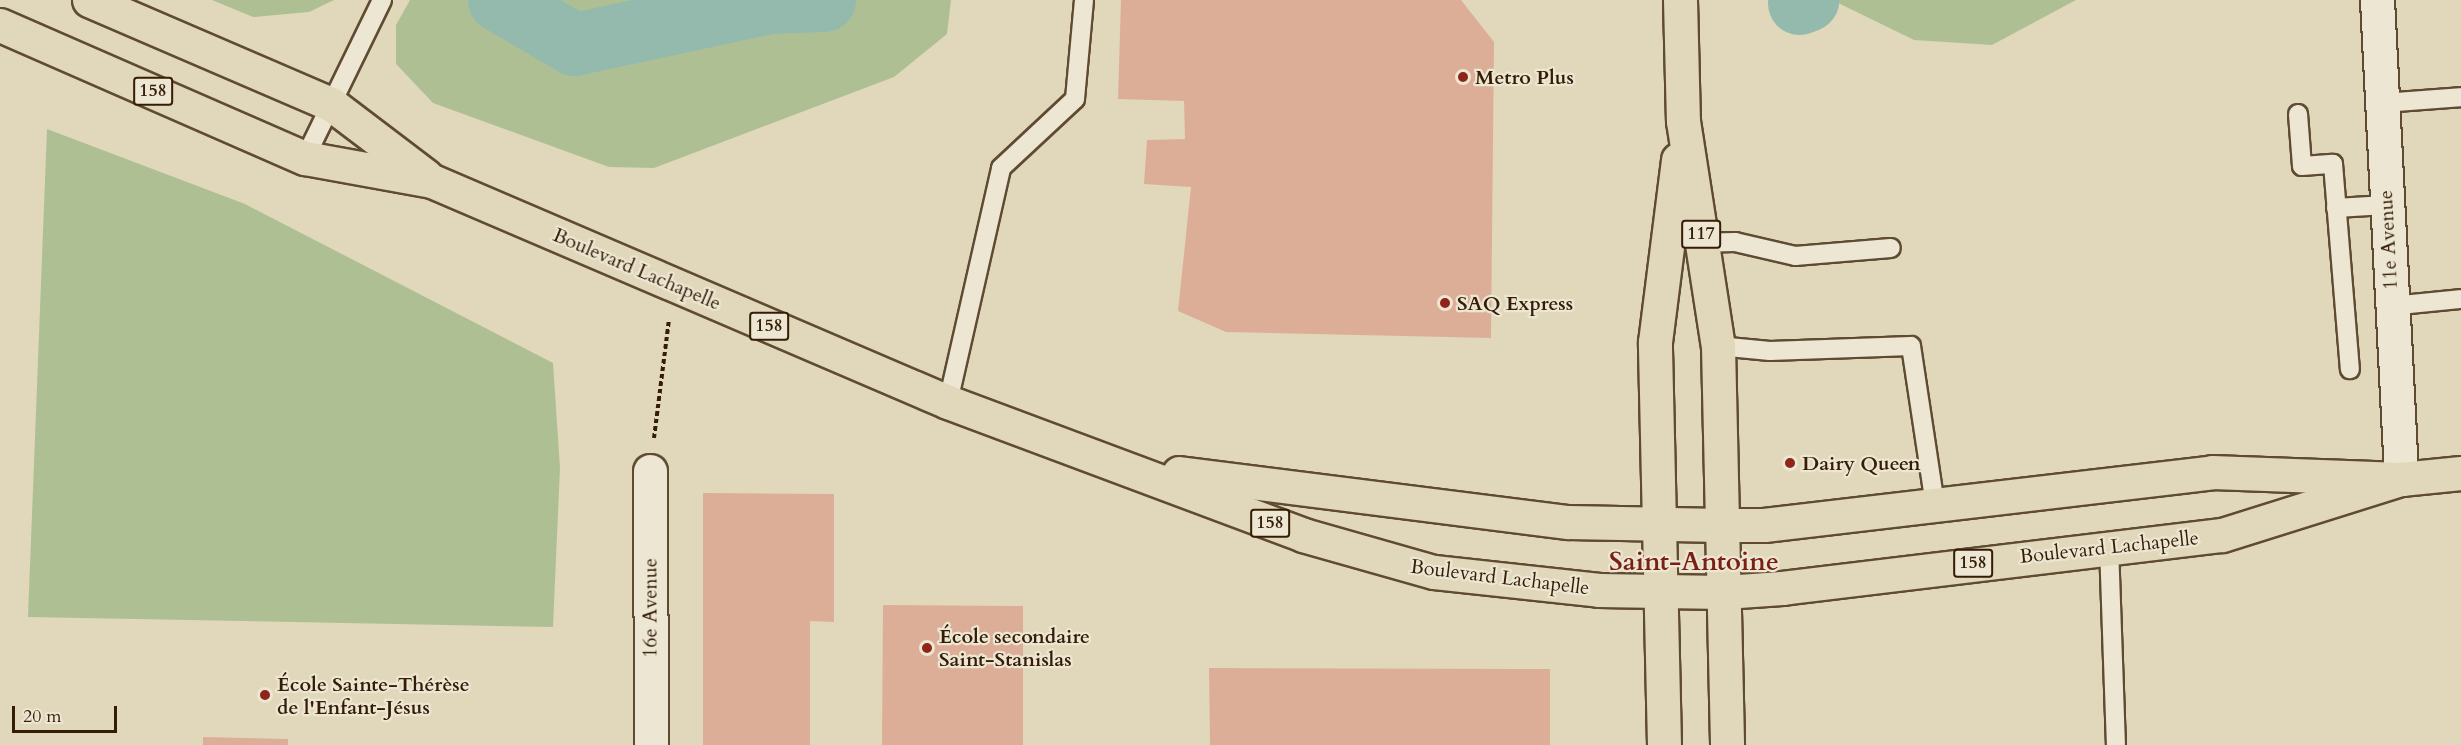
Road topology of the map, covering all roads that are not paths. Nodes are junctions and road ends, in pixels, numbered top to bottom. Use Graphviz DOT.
graph roads {
  1 [pos="89,0"];
  2 [pos="382,0"];
  3 [pos="1084,0"];
  4 [pos="1680,0"];
  5 [pos="2377,0"];
  6 [pos="0,25"];
  7 [pos="2461,97"];
  8 [pos="2382,103"];
  9 [pos="331,104"];
  10 [pos="2298,114"];
  11 [pos="1683,121"];
  12 [pos="305,158"];
  13 [pos="432,181"];
  14 [pos="2386,205"];
  15 [pos="2336,208"];
  16 [pos="1702,243"];
  17 [pos="1668,245"];
  18 [pos="1891,248"];
  19 [pos="2461,299"];
  20 [pos="2391,306"];
  21 [pos="1718,346"];
  22 [pos="2350,369"];
  23 [pos="948,402"];
  24 [pos="1109,462"];
  25 [pos="650,471"];
  26 [pos="2461,473"];
  27 [pos="2401,479"];
  28 [pos="1935,505"];
  29 [pos="1659,525"];
  30 [pos="1721,525"];
  31 [pos="2109,546"];
  32 [pos="1661,591"];
  33 [pos="1724,592"];
  34 [pos="651,745"];
  35 [pos="1664,745"];
  36 [pos="1727,745"];
  37 [pos="2116,745"];
  1 -- 9 [label="main road, Boulevard Lachapelle / 158"];
  2 -- 9 [label="lane"];
  3 -- 23 [label="lane"];
  4 -- 11 [label="main road, 117"];
  5 -- 8 [label="street, 11e Avenue"];
  6 -- 12 [label="main road, Boulevard Lachapelle / 158"];
  7 -- 8 [label="lane"];
  8 -- 14 [label="street, 11e Avenue"];
  9 -- 12 [label="lane"];
  9 -- 13 [label="main road, Boulevard Lachapelle / 158"];
  10 -- 15 [label="lane"];
  11 -- 16 [label="main road, 117"];
  11 -- 17 [label="main road, 117"];
  12 -- 13 [label="main road, Boulevard Lachapelle / 158"];
  13 -- 23 [label="main road, Boulevard Lachapelle / 158"];
  14 -- 15 [label="lane"];
  14 -- 20 [label="street, 11e Avenue"];
  15 -- 22 [label="lane"];
  16 -- 17 [label="lane"];
  16 -- 18 [label="lane"];
  16 -- 21 [label="main road, 117"];
  17 -- 29 [label="main road, 117"];
  19 -- 20 [label="lane"];
  20 -- 27 [label="street, 11e Avenue"];
  21 -- 28 [label="lane"];
  21 -- 30 [label="main road, 117"];
  23 -- 24 [label="main road, Boulevard Lachapelle / 158"];
  24 -- 29 [label="main road, Boulevard Lachapelle / 158"];
  24 -- 32 [label="main road, Boulevard Lachapelle / 158"];
  25 -- 34 [label="street, 16e Avenue"];
  26 -- 27 [label="main road, Boulevard Lachapelle / 158"];
  27 -- 28 [label="main road, Boulevard Lachapelle / 158"];
  27 -- 31 [label="main road, Boulevard Lachapelle / 158"];
  28 -- 30 [label="main road, Boulevard Lachapelle / 158"];
  29 -- 30 [label="main road, Boulevard Lachapelle / 158"];
  29 -- 32 [label="main road, 117"];
  30 -- 33 [label="main road, 117"];
  31 -- 33 [label="main road, Boulevard Lachapelle / 158"];
  31 -- 37 [label="lane"];
  32 -- 33 [label="main road, Boulevard Lachapelle / 158"];
  32 -- 35 [label="main road, 117"];
  33 -- 36 [label="main road, 117"];
}
